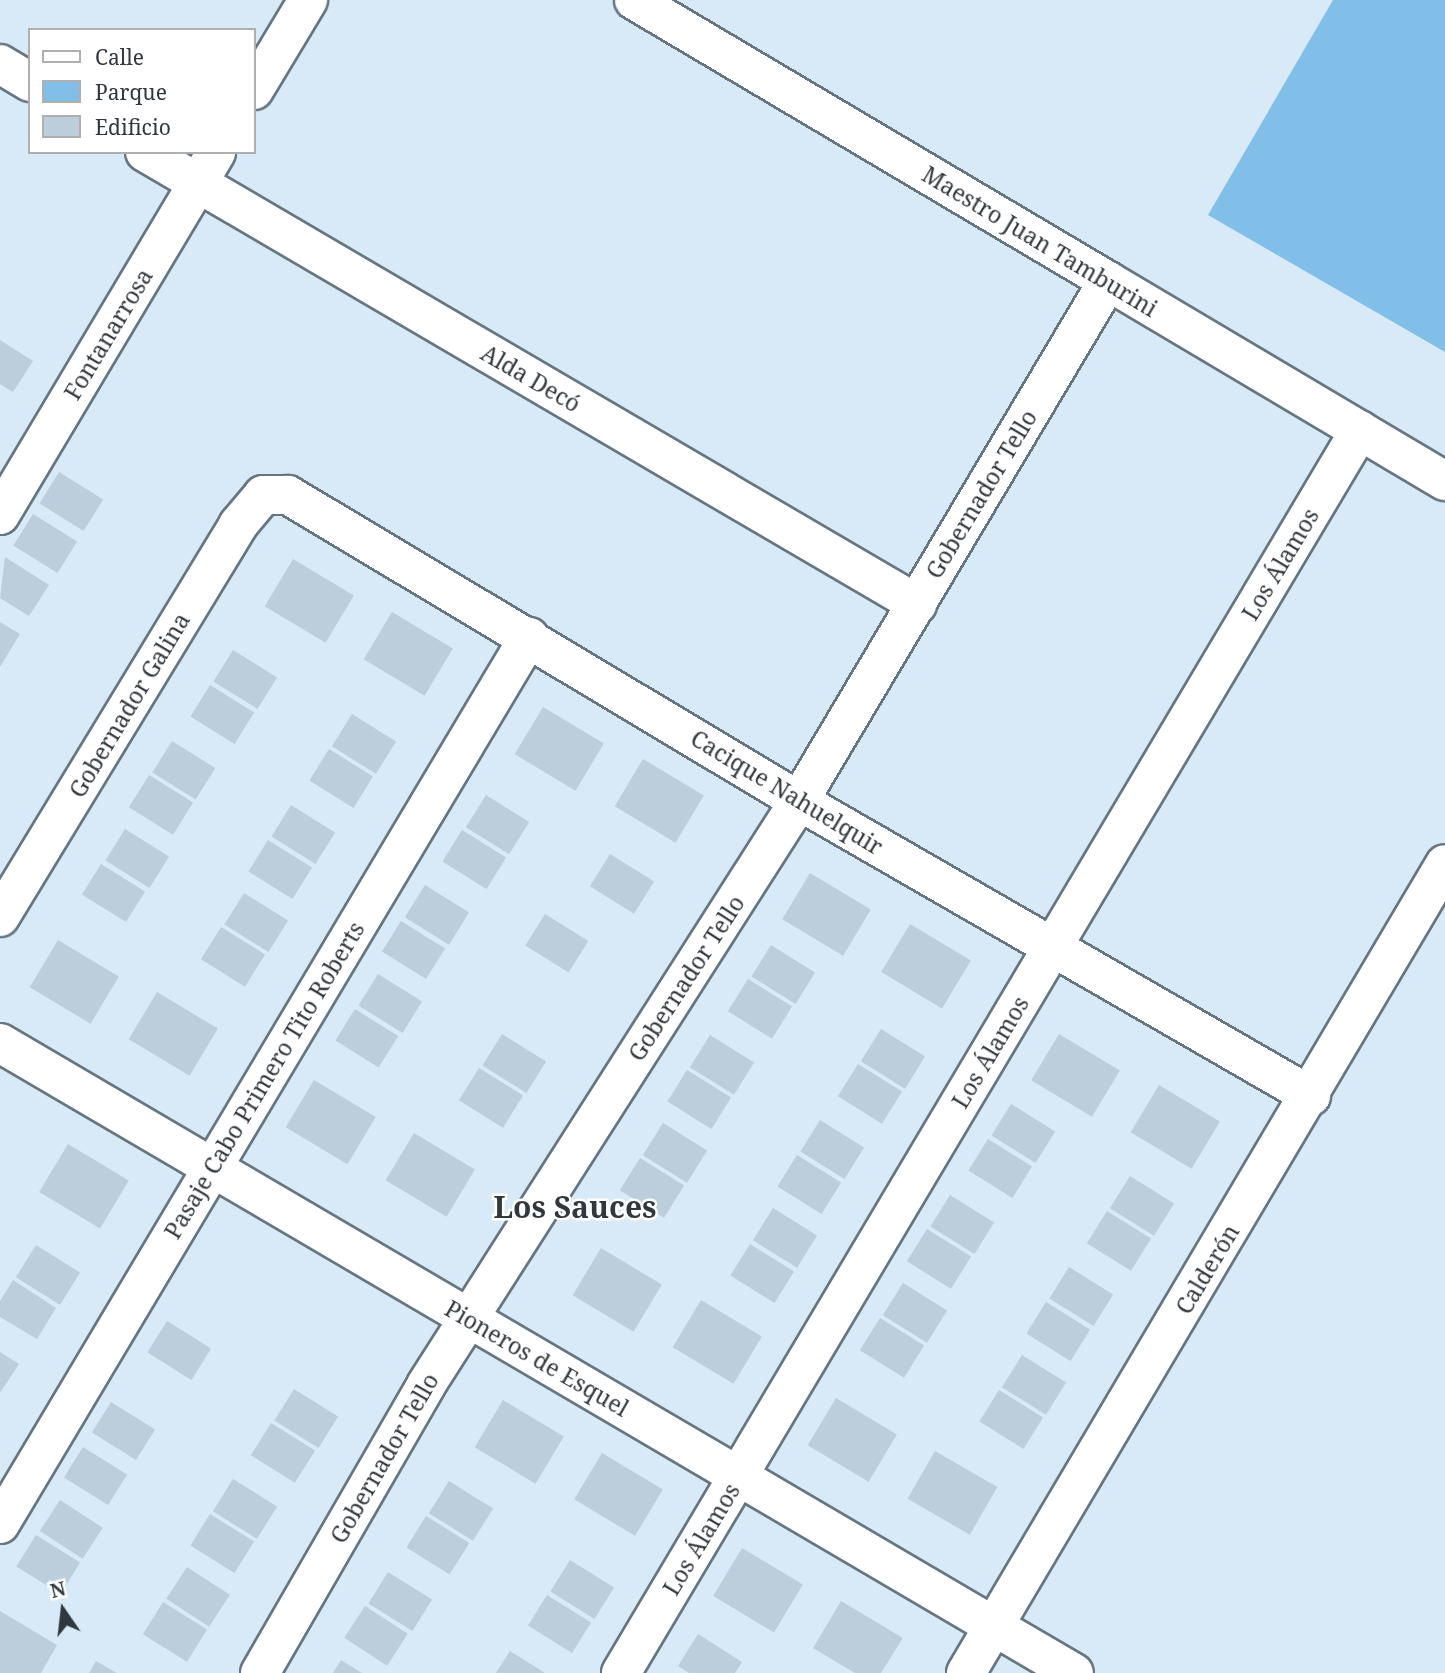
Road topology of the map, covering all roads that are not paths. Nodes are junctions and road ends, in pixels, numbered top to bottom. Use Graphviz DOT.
graph roads {
  1 [pos="308,0"];
  2 [pos="634,0"];
  3 [pos="0,64"];
  4 [pos="28,81"];
  5 [pos="256,87"];
  6 [pos="153,154"];
  7 [pos="207,168"];
  8 [pos="1108,281"];
  9 [pos="1360,430"];
  10 [pos="1445,481"];
  11 [pos="263,495"];
  12 [pos="0,515"];
  13 [pos="916,604"];
  14 [pos="529,637"];
  15 [pos="799,802"];
  16 [pos="1445,864"];
  17 [pos="0,917"];
  18 [pos="1052,948"];
  19 [pos="0,1043"];
  20 [pos="1311,1096"];
  21 [pos="212,1168"];
  22 [pos="468,1319"];
  23 [pos="738,1476"];
  24 [pos="0,1524"];
  25 [pos="994,1626"];
  26 [pos="260,1673"];
  27 [pos="621,1673"];
  28 [pos="966,1673"];
  29 [pos="1074,1673"];
  1 -- 5 [label="street"];
  2 -- 8 [label="street, Maestro Juan Tamburini"];
  3 -- 4 [label="street"];
  6 -- 7 [label="street, Alda Decó"];
  7 -- 12 [label="street, Fontanarrosa"];
  7 -- 13 [label="street, Alda Decó"];
  8 -- 9 [label="street, Maestro Juan Tamburini"];
  8 -- 13 [label="street, Gobernador Tello"];
  9 -- 10 [label="street, Maestro Juan Tamburini"];
  9 -- 18 [label="street, Los Álamos"];
  11 -- 14 [label="street, Cacique Nahuelquir"];
  11 -- 17 [label="street, Gobernador Galina"];
  13 -- 15 [label="street, Gobernador Tello"];
  14 -- 15 [label="street, Cacique Nahuelquir"];
  14 -- 21 [label="street, Pasaje Cabo Primero Tito Roberts"];
  15 -- 18 [label="street, Cacique Nahuelquir"];
  15 -- 22 [label="street, Gobernador Tello"];
  16 -- 20 [label="street, Calderón"];
  18 -- 20 [label="street, Cacique Nahuelquir"];
  18 -- 23 [label="street, Los Álamos"];
  19 -- 21 [label="street, Pioneros de Esquel"];
  20 -- 25 [label="street, Calderón"];
  21 -- 22 [label="street, Pioneros de Esquel"];
  21 -- 24 [label="street, Pasaje Cabo Primero Tito Roberts"];
  22 -- 23 [label="street, Pioneros de Esquel"];
  22 -- 26 [label="street, Gobernador Tello"];
  23 -- 25 [label="street, Pioneros de Esquel"];
  23 -- 27 [label="street, Los Álamos"];
  25 -- 28 [label="street, Calderón"];
  25 -- 29 [label="street, Pioneros de Esquel"];
}
